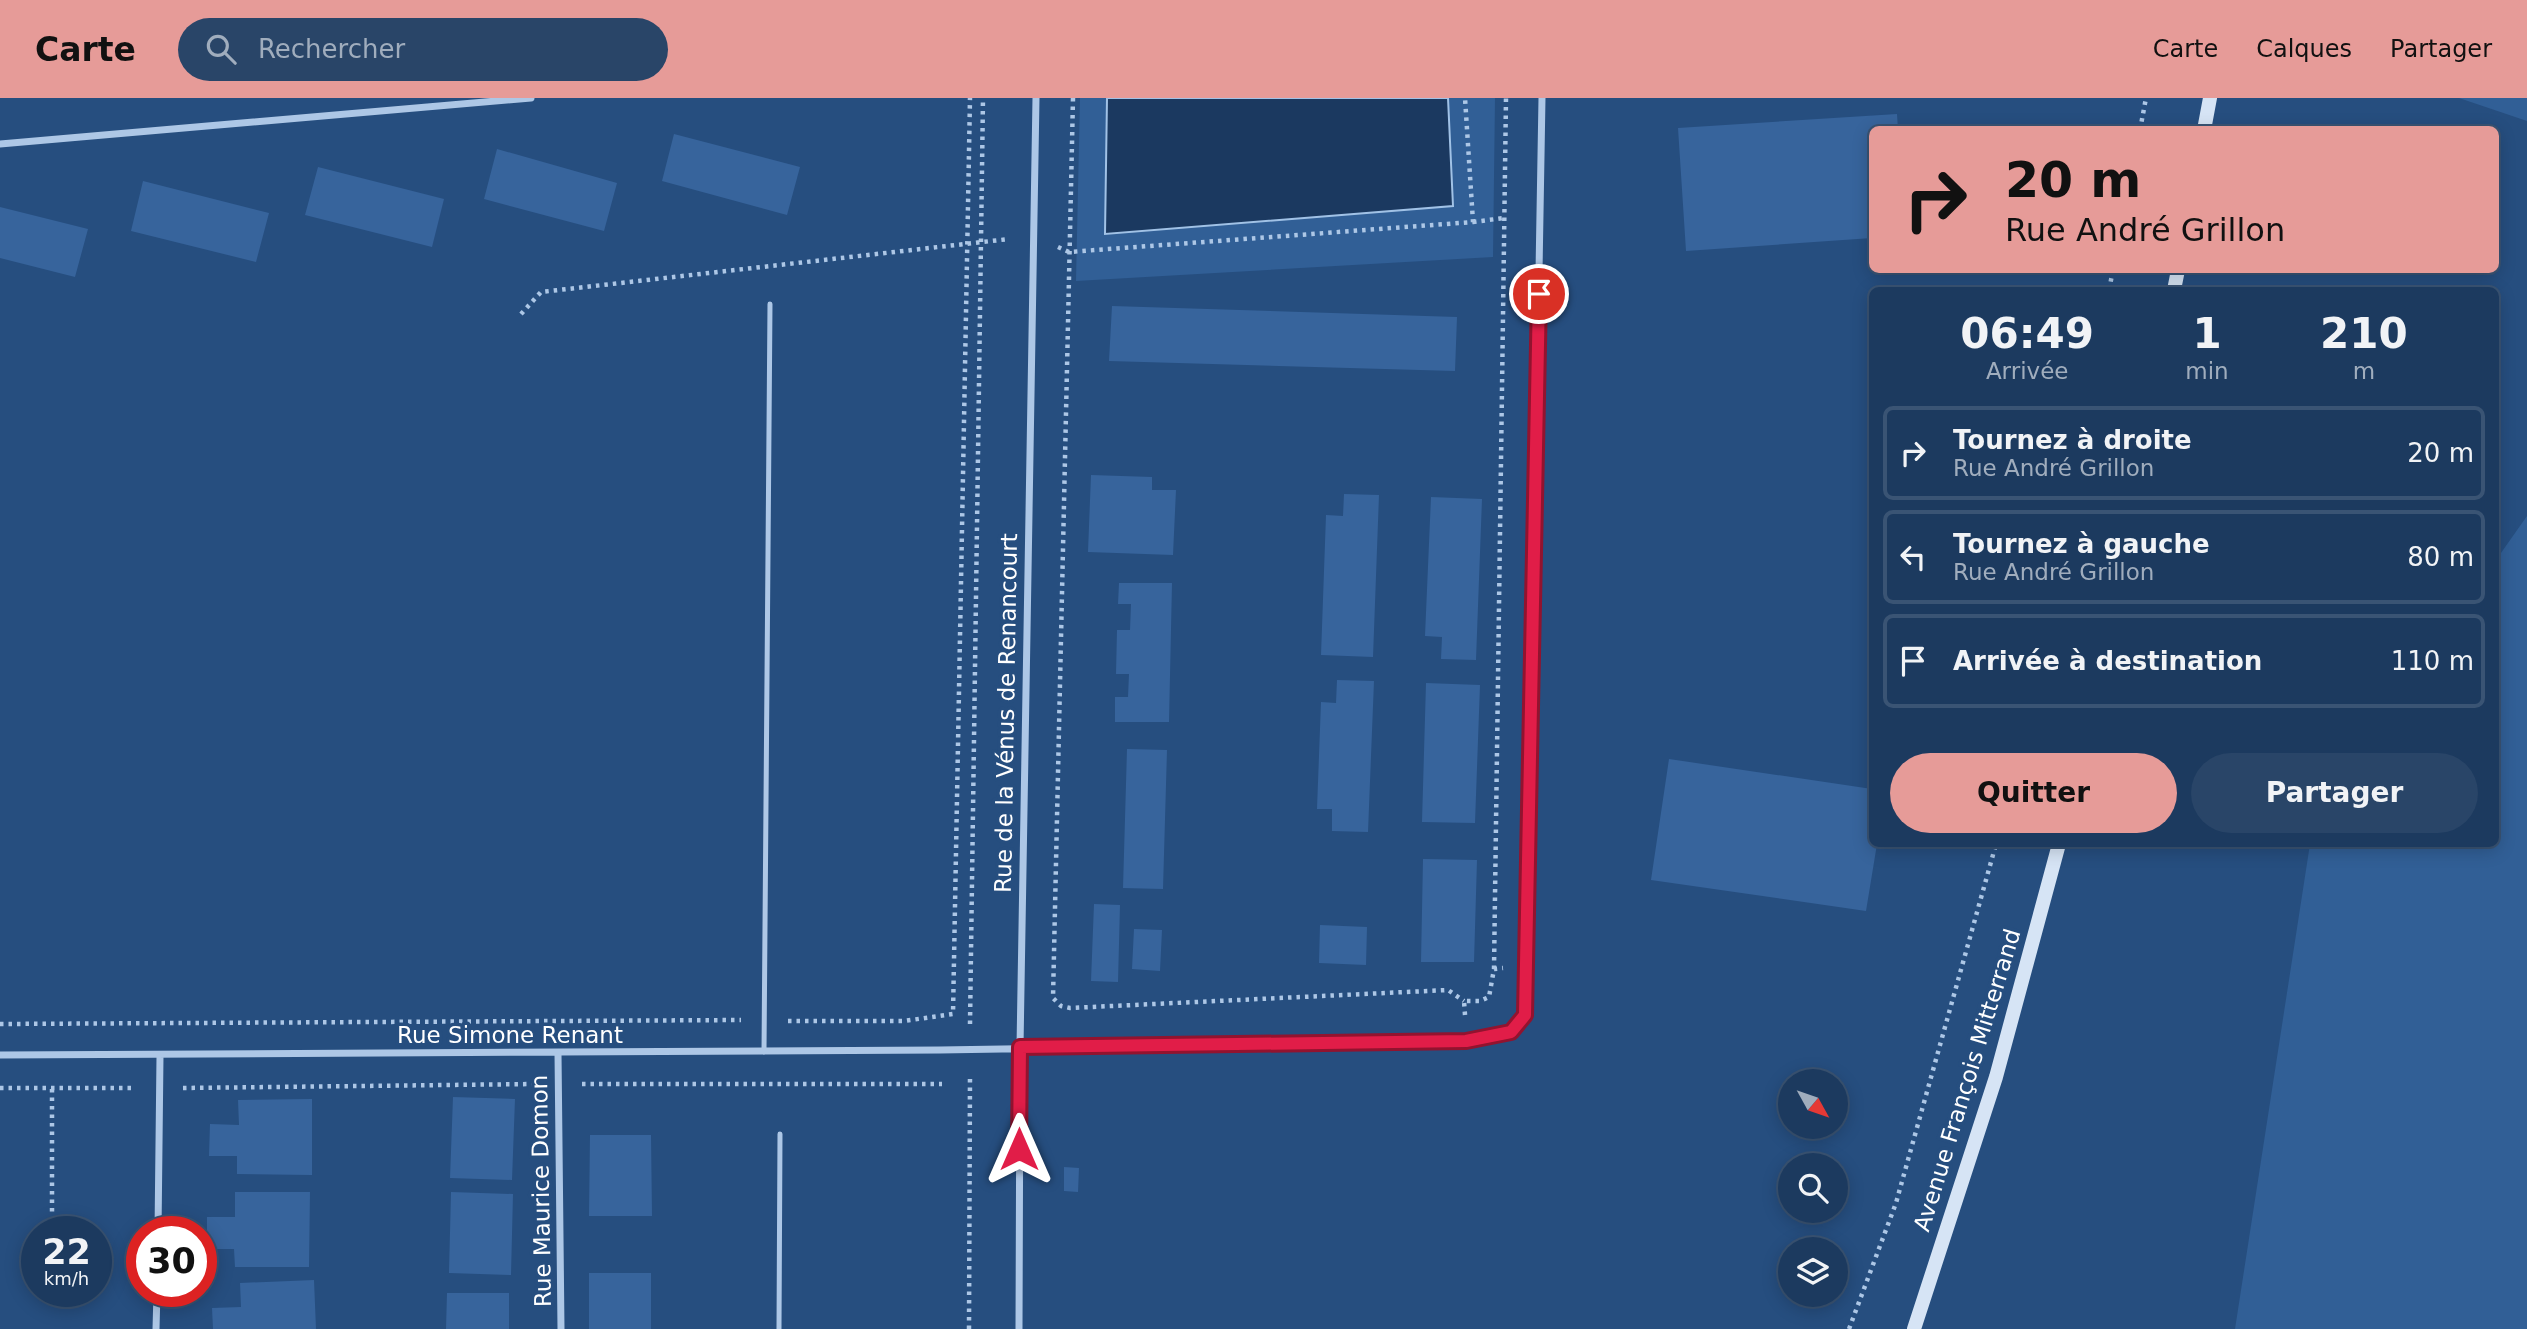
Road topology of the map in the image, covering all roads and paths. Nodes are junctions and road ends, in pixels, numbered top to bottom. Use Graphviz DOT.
graph roads {
  1 [pos="531,98"];
  2 [pos="970,98"];
  3 [pos="983,98"];
  4 [pos="1036,98"];
  5 [pos="1073,98"];
  6 [pos="1506,98"];
  7 [pos="1542,98"];
  8 [pos="2146,98"];
  9 [pos="2210,98"];
  10 [pos="2141,126"];
  11 [pos="2205,126"];
  12 [pos="0,144"];
  13 [pos="1504,218"];
  14 [pos="1473,222"];
  15 [pos="770,304"];
  16 [pos="1995,847"];
  17 [pos="2058,847"];
  18 [pos="1527,967"];
  19 [pos="1494,969"];
  20 [pos="1464,1001"];
  21 [pos="765,1020"];
  22 [pos="0,1024"];
  23 [pos="1466,1041"];
  24 [pos="1020,1047"];
  25 [pos="970,1049"];
  26 [pos="764,1052"];
  27 [pos="558,1054"];
  28 [pos="0,1055"];
  29 [pos="160,1056"];
  30 [pos="559,1084"];
  31 [pos="942,1084"];
  32 [pos="0,1088"];
  33 [pos="52,1088"];
  34 [pos="160,1088"];
  35 [pos="780,1134"];
  36 [pos="52,1212"];
  37 [pos="158,1216"];
  38 [pos="157,1307"];
  39 [pos="156,1329"];
  40 [pos="561,1329"];
  41 [pos="779,1329"];
  42 [pos="969,1329"];
  43 [pos="1019,1329"];
  44 [pos="1849,1329"];
  45 [pos="1914,1329"];
  1 -- 12 [label="street"];
  2 -- 21 [label="path"];
  3 -- 25 [label="path"];
  4 -- 24 [label="street, Rue de la Vénus de Renancourt"];
  5 -- 20 [label="path"];
  6 -- 13 [label="path"];
  7 -- 18 [label="street, Rue Simone Renant"];
  8 -- 10 [label="path"];
  9 -- 11 [label="main road"];
  13 -- 14 [label="path"];
  13 -- 19 [label="path"];
  15 -- 21 [label="lane"];
  16 -- 44 [label="path"];
  17 -- 45 [label="main road, Avenue François Mitterrand"];
  18 -- 19 [label="path"];
  18 -- 23 [label="street, Rue Simone Renant"];
  19 -- 20 [label="path"];
  20 -- 23 [label="path"];
  21 -- 22 [label="path"];
  21 -- 26 [label="lane"];
  23 -- 24 [label="street, Rue Simone Renant"];
  24 -- 25 [label="street, Rue Simone Renant"];
  24 -- 43 [label="street, Rue de la Vénus de Renancourt"];
  25 -- 26 [label="street, Rue Simone Renant"];
  25 -- 42 [label="path"];
  26 -- 27 [label="street, Rue Simone Renant"];
  27 -- 29 [label="street, Rue Simone Renant"];
  27 -- 30 [label="street, Rue Maurice Domon"];
  28 -- 29 [label="street, Rue Simone Renant"];
  29 -- 34 [label="street"];
  30 -- 31 [label="path"];
  30 -- 34 [label="path"];
  30 -- 40 [label="street, Rue Maurice Domon"];
  32 -- 33 [label="path"];
  33 -- 34 [label="path"];
  33 -- 36 [label="path"];
  34 -- 37 [label="street"];
  35 -- 41 [label="lane"];
  38 -- 39 [label="street"];
}
